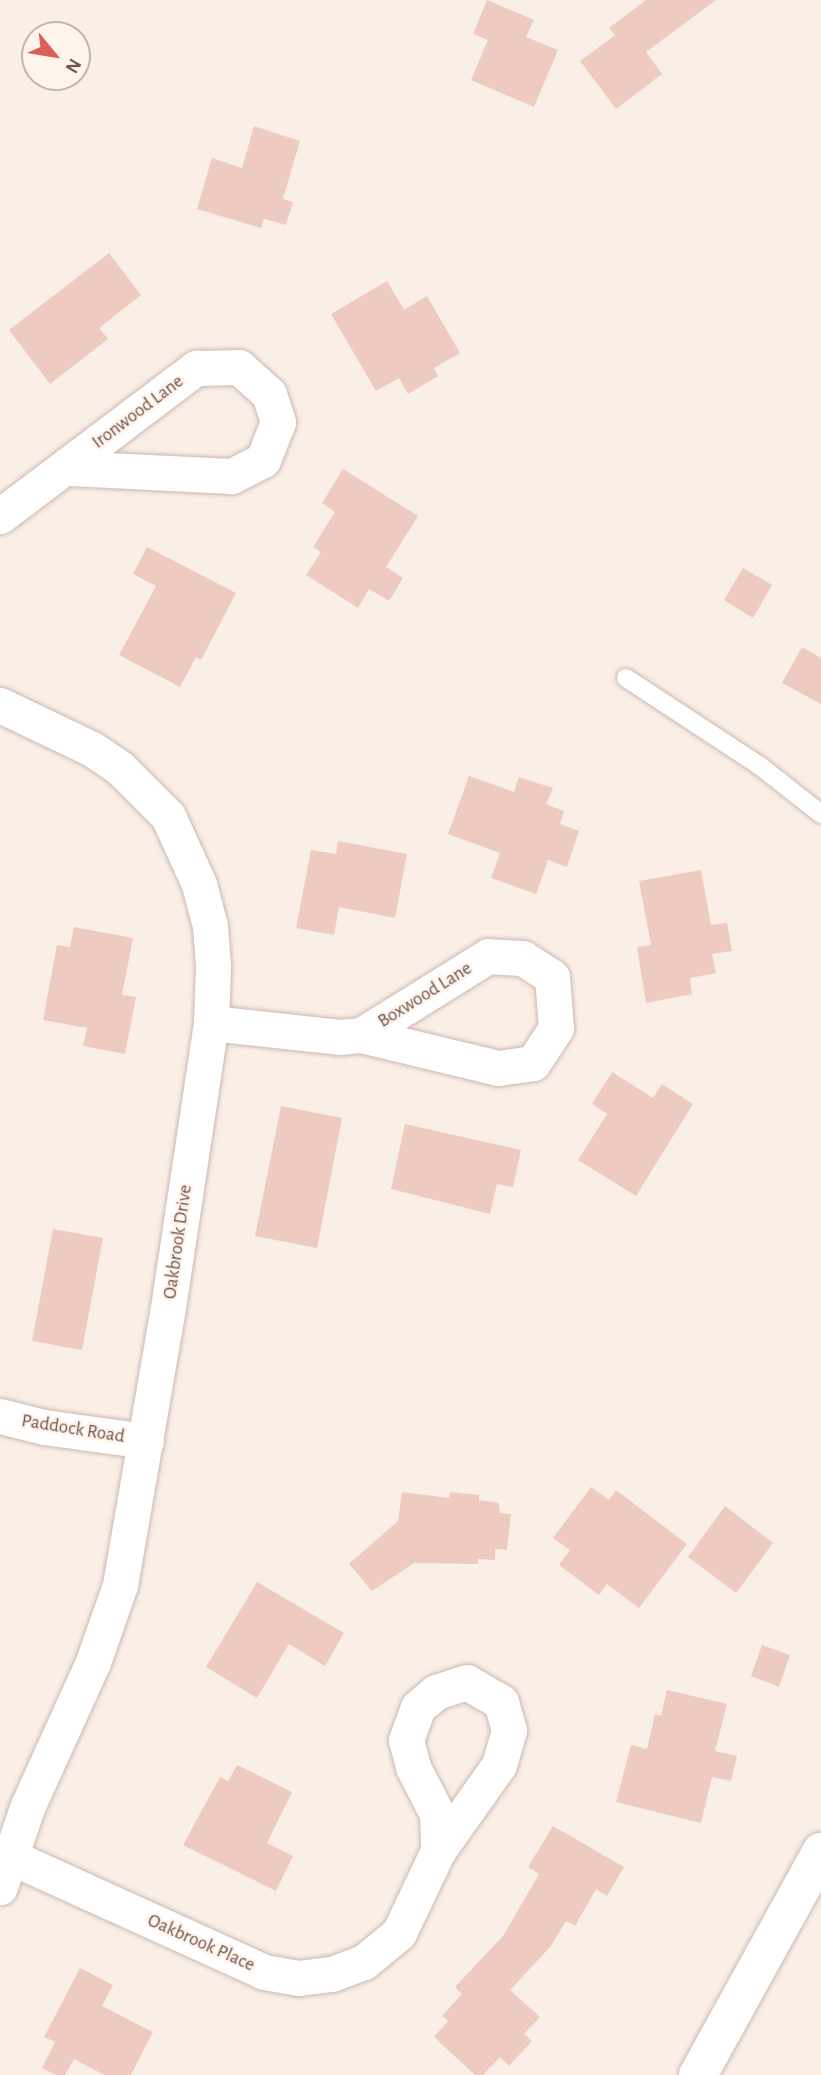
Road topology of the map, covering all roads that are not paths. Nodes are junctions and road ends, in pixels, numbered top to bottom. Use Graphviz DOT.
graph roads {
  1 [pos="65,468"];
  2 [pos="0,516"];
  3 [pos="626,678"];
  4 [pos="0,705"];
  5 [pos="821,814"];
  6 [pos="211,1023"];
  7 [pos="361,1035"];
  8 [pos="0,1416"];
  9 [pos="146,1441"];
  10 [pos="438,1851"];
  11 [pos="821,1852"];
  12 [pos="6,1872"];
  13 [pos="74,1885"];
  14 [pos="698,2075"];
  1 -- 1 [label="street, Ironwood Lane"];
  1 -- 2 [label="street, Ironwood Lane"];
  3 -- 5 [label="lane"];
  4 -- 6 [label="street, Oakbrook Drive"];
  6 -- 7 [label="street, Boxwood Lane"];
  6 -- 9 [label="street, Oakbrook Drive"];
  7 -- 7 [label="street, Boxwood Lane"];
  8 -- 9 [label="street, Paddock Road"];
  9 -- 12 [label="street, Oakbrook Drive"];
  10 -- 13 [label="street, Oakbrook Place"];
  11 -- 14 [label="street"];
  12 -- 13 [label="street, Oakbrook Drive"];
}
